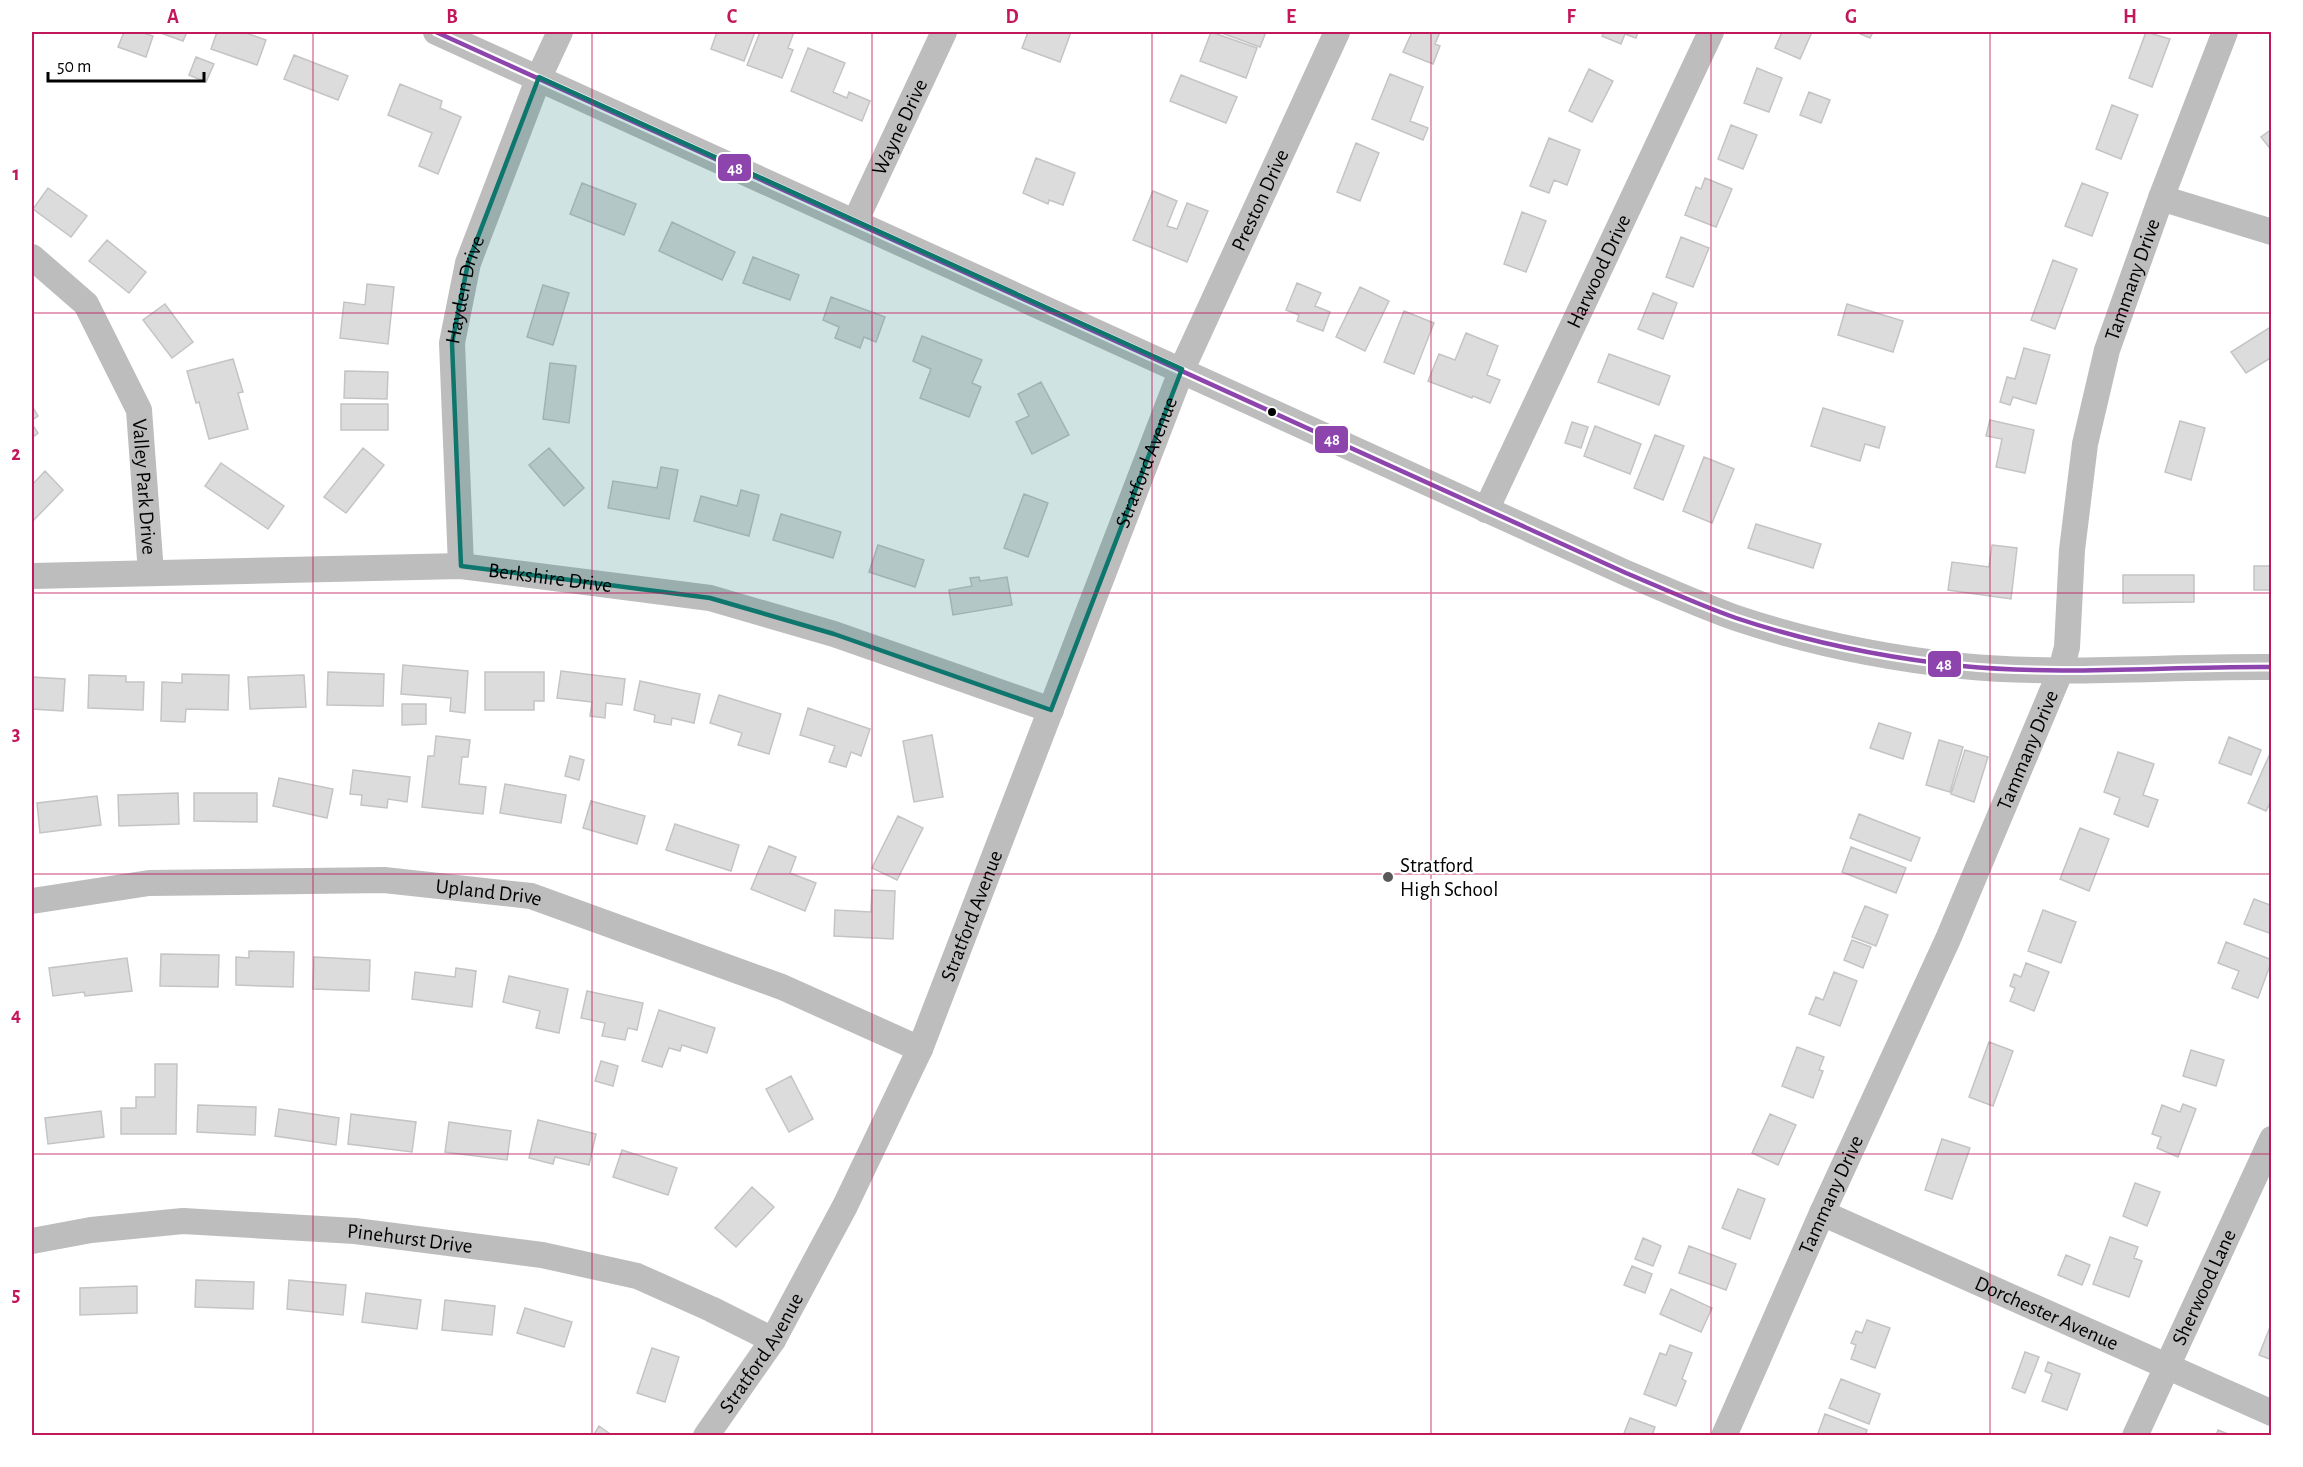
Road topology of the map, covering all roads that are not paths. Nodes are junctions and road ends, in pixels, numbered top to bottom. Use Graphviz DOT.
graph roads {
  1 [pos="436,32"];
  2 [pos="560,32"];
  3 [pos="944,32"];
  4 [pos="1337,32"];
  5 [pos="1711,32"];
  6 [pos="2225,32"];
  7 [pos="538,77"];
  8 [pos="2161,198"];
  9 [pos="855,222"];
  10 [pos="2271,232"];
  11 [pos="32,257"];
  12 [pos="1182,369"];
  13 [pos="1486,510"];
  14 [pos="461,566"];
  15 [pos="151,573"];
  16 [pos="32,576"];
  17 [pos="2271,667"];
  18 [pos="2061,670"];
  19 [pos="1051,710"];
  20 [pos="32,901"];
  21 [pos="920,1049"];
  22 [pos="2271,1139"];
  23 [pos="1822,1214"];
  24 [pos="32,1241"];
  25 [pos="773,1340"];
  26 [pos="2166,1366"];
  27 [pos="2271,1413"];
  28 [pos="706,1436"];
  29 [pos="1724,1436"];
  30 [pos="2135,1436"];
  1 -- 7 [label="street"];
  2 -- 7 [label="street, Hayden Drive"];
  3 -- 9 [label="street, Wayne Drive"];
  4 -- 12 [label="street, Preston Drive"];
  5 -- 13 [label="street, Harwood Drive"];
  6 -- 8 [label="street, Tammany Drive"];
  7 -- 9 [label="street"];
  7 -- 14 [label="street, Hayden Drive"];
  8 -- 10 [label="street"];
  8 -- 18 [label="street, Tammany Drive"];
  9 -- 12 [label="street"];
  11 -- 15 [label="street, Valley Park Drive"];
  12 -- 13 [label="street"];
  12 -- 19 [label="street, Stratford Avenue"];
  13 -- 18 [label="street"];
  14 -- 15 [label="street, Berkshire Drive"];
  14 -- 19 [label="street, Berkshire Drive"];
  15 -- 16 [label="street, Berkshire Drive"];
  17 -- 18 [label="street"];
  18 -- 23 [label="street, Tammany Drive"];
  19 -- 21 [label="street, Stratford Avenue"];
  20 -- 21 [label="street, Upland Drive"];
  21 -- 25 [label="street, Stratford Avenue"];
  22 -- 26 [label="street, Sherwood Lane"];
  23 -- 26 [label="street, Dorchester Avenue"];
  23 -- 29 [label="street, Tammany Drive"];
  24 -- 25 [label="street, Pinehurst Drive"];
  25 -- 28 [label="street, Stratford Avenue"];
  26 -- 27 [label="street, Dorchester Avenue"];
  26 -- 30 [label="street, Sherwood Lane"];
}
